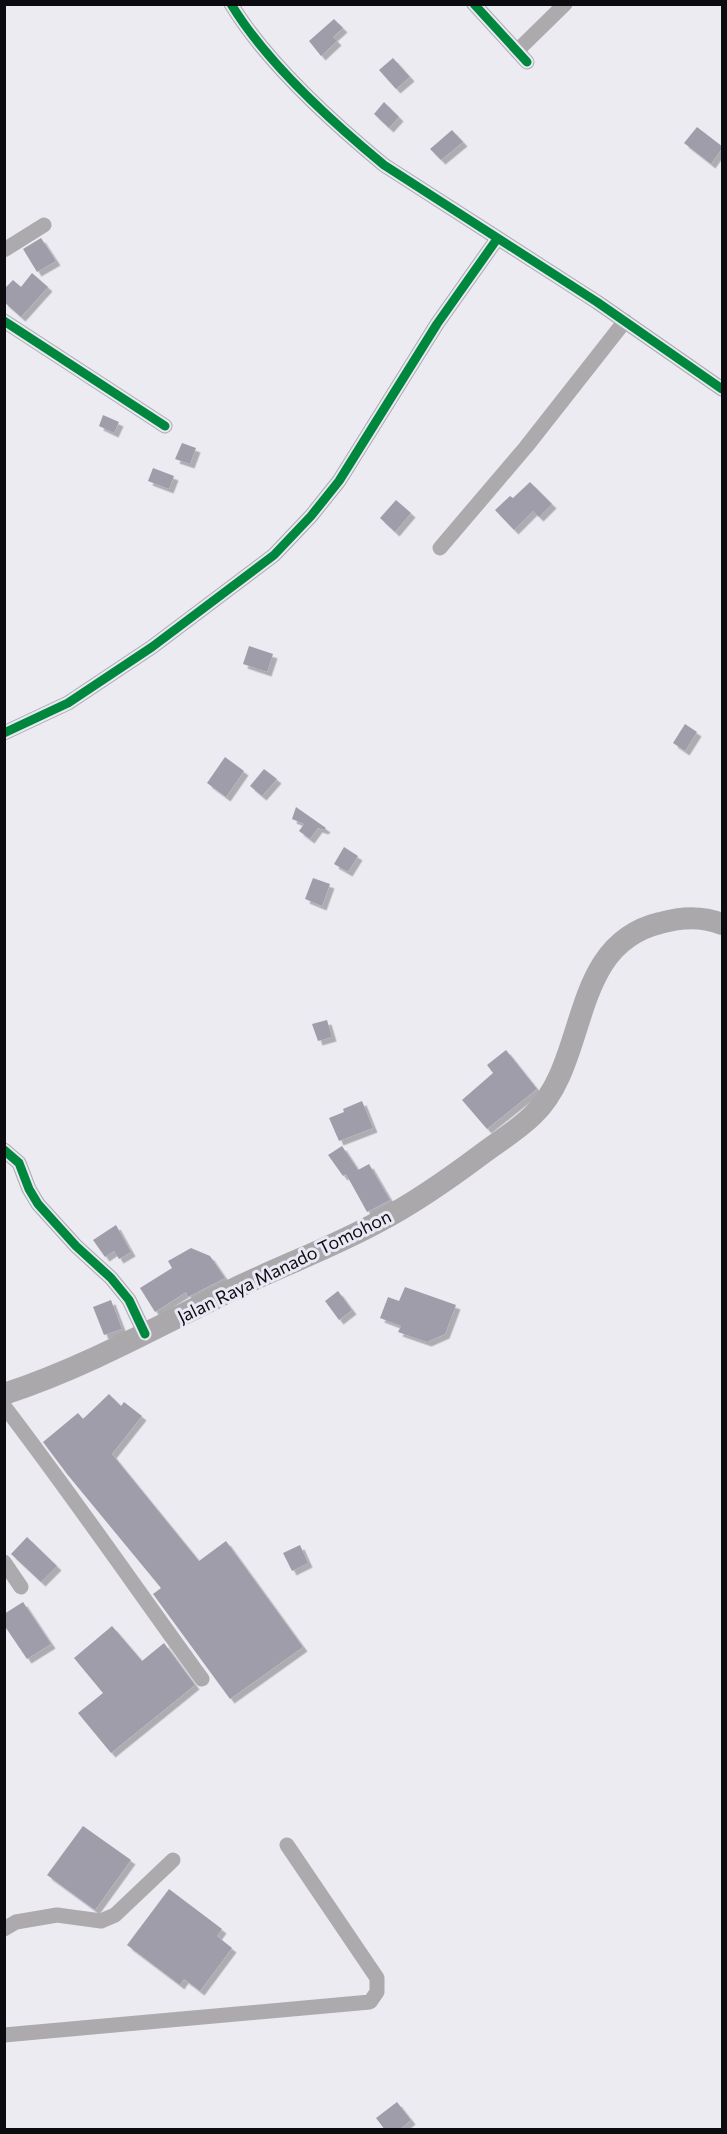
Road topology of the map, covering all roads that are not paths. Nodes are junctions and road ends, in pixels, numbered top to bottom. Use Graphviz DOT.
graph roads {
  1 [pos="231,4"];
  2 [pos="474,4"];
  3 [pos="565,4"];
  4 [pos="44,225"];
  5 [pos="497,239"];
  6 [pos="4,250"];
  7 [pos="4,321"];
  8 [pos="625,321"];
  9 [pos="723,389"];
  10 [pos="165,426"];
  11 [pos="440,548"];
  12 [pos="4,733"];
  13 [pos="723,924"];
  14 [pos="4,1150"];
  15 [pos="145,1334"];
  16 [pos="4,1394"];
  17 [pos="4,1406"];
  18 [pos="4,1562"];
  19 [pos="21,1587"];
  20 [pos="202,1679"];
  21 [pos="287,1845"];
  22 [pos="173,1860"];
  23 [pos="4,1929"];
  24 [pos="4,2035"];
  1 -- 5 [label="street"];
  2 -- 3 [label="street"];
  4 -- 6 [label="street"];
  5 -- 8 [label="street"];
  5 -- 12 [label="street"];
  7 -- 10 [label="street"];
  8 -- 9 [label="street"];
  8 -- 11 [label="street"];
  13 -- 15 [label="highway, Jalan Raya Manado Tomohon"];
  14 -- 15 [label="street"];
  15 -- 16 [label="highway, Jalan Raya Manado Tomohon"];
  17 -- 20 [label="street"];
  18 -- 19 [label="street"];
  21 -- 24 [label="street"];
  22 -- 23 [label="street"];
}
